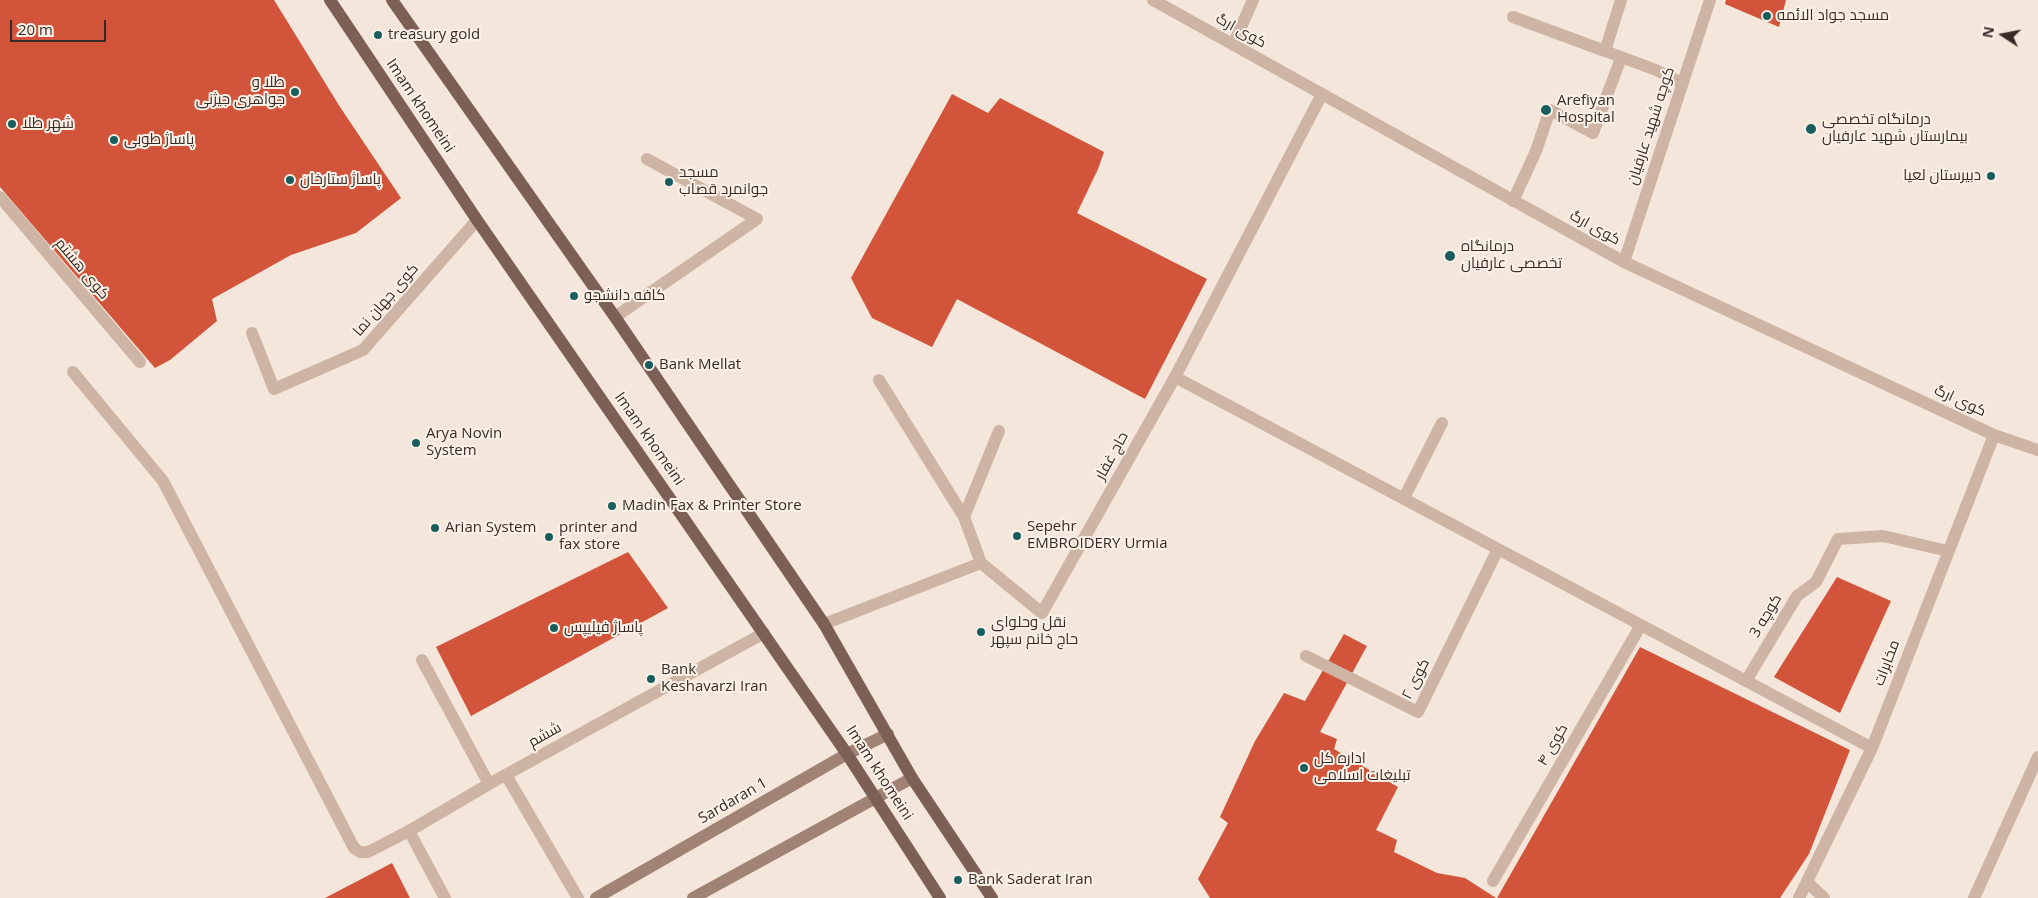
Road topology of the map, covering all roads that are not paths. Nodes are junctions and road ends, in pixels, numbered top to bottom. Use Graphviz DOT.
graph roads {
  1 [pos="330,0"];
  2 [pos="392,0"];
  3 [pos="1153,0"];
  4 [pos="1253,0"];
  5 [pos="1621,0"];
  6 [pos="1710,0"];
  7 [pos="1513,18"];
  8 [pos="1233,45"];
  9 [pos="1605,50"];
  10 [pos="1621,58"];
  11 [pos="1682,83"];
  12 [pos="1322,94"];
  13 [pos="647,159"];
  14 [pos="0,197"];
  15 [pos="1513,201"];
  16 [pos="477,220"];
  17 [pos="1624,262"];
  18 [pos="615,317"];
  19 [pos="252,333"];
  20 [pos="140,362"];
  21 [pos="73,372"];
  22 [pos="1175,377"];
  23 [pos="879,380"];
  24 [pos="1442,423"];
  25 [pos="1000,432"];
  26 [pos="1994,435"];
  27 [pos="2038,450"];
  28 [pos="1404,498"];
  29 [pos="964,517"];
  30 [pos="1498,549"];
  31 [pos="1948,552"];
  32 [pos="981,563"];
  33 [pos="824,624"];
  34 [pos="1642,625"];
  35 [pos="764,633"];
  36 [pos="1306,656"];
  37 [pos="422,660"];
  38 [pos="1746,681"];
  39 [pos="888,734"];
  40 [pos="1872,748"];
  41 [pos="847,754"];
  42 [pos="2038,758"];
  43 [pos="506,775"];
  44 [pos="912,778"];
  45 [pos="489,784"];
  46 [pos="876,799"];
  47 [pos="409,831"];
  48 [pos="1494,882"];
  49 [pos="1808,884"];
  50 [pos="445,898"];
  51 [pos="578,898"];
  52 [pos="596,898"];
  53 [pos="693,898"];
  54 [pos="940,898"];
  55 [pos="992,898"];
  56 [pos="1799,898"];
  57 [pos="1824,898"];
  58 [pos="1974,898"];
  1 -- 16 [label="main road, Imam khomeini"];
  2 -- 18 [label="main road, Imam khomeini"];
  3 -- 8 [label="street, کوی ارگ"];
  4 -- 8 [label="street"];
  5 -- 9 [label="street"];
  6 -- 11 [label="street, کوچه شهید عارفیان"];
  7 -- 9 [label="street"];
  8 -- 12 [label="street, کوی ارگ"];
  9 -- 10 [label="street"];
  10 -- 11 [label="street"];
  10 -- 15 [label="street"];
  11 -- 17 [label="street, کوچه شهید عارفیان"];
  12 -- 15 [label="street, کوی ارگ"];
  12 -- 22 [label="street, حاج غفار"];
  13 -- 18 [label="street"];
  14 -- 20 [label="street, کوی هشتم"];
  15 -- 17 [label="street, کوی ارگ"];
  16 -- 19 [label="street, کوی جهان نما"];
  16 -- 35 [label="main road, Imam khomeini"];
  17 -- 26 [label="street, کوی ارگ"];
  18 -- 33 [label="main road, Imam khomeini"];
  21 -- 47 [label="street, ششم"];
  22 -- 28 [label="street"];
  22 -- 32 [label="street, حاج غفار"];
  23 -- 29 [label="street"];
  24 -- 28 [label="street"];
  25 -- 29 [label="street"];
  26 -- 27 [label="street, کوی ارگ"];
  26 -- 31 [label="street, مخابرات"];
  28 -- 30 [label="street"];
  29 -- 32 [label="street"];
  30 -- 34 [label="street"];
  30 -- 36 [label="street, کوی ۲"];
  31 -- 38 [label="street, کوچه 3"];
  31 -- 40 [label="street, مخابرات"];
  32 -- 33 [label="street"];
  33 -- 39 [label="main road, Imam khomeini"];
  34 -- 38 [label="street"];
  34 -- 48 [label="street, کوی ۴"];
  35 -- 41 [label="main road, Imam khomeini"];
  35 -- 43 [label="street, ششم"];
  37 -- 45 [label="street"];
  38 -- 40 [label="street"];
  39 -- 41 [label="main road, Sardaran 1"];
  39 -- 44 [label="main road, Imam khomeini"];
  40 -- 49 [label="street, مخابرات"];
  41 -- 46 [label="main road, Imam khomeini"];
  41 -- 52 [label="main road, Sardaran 1"];
  42 -- 58 [label="street"];
  43 -- 45 [label="street, ششم"];
  43 -- 51 [label="street"];
  44 -- 46 [label="main road"];
  44 -- 55 [label="main road, Imam khomeini"];
  45 -- 47 [label="street, ششم"];
  46 -- 53 [label="main road"];
  46 -- 54 [label="main road, Imam khomeini"];
  47 -- 50 [label="street"];
  49 -- 56 [label="street, مخابرات"];
  49 -- 57 [label="street"];
}
